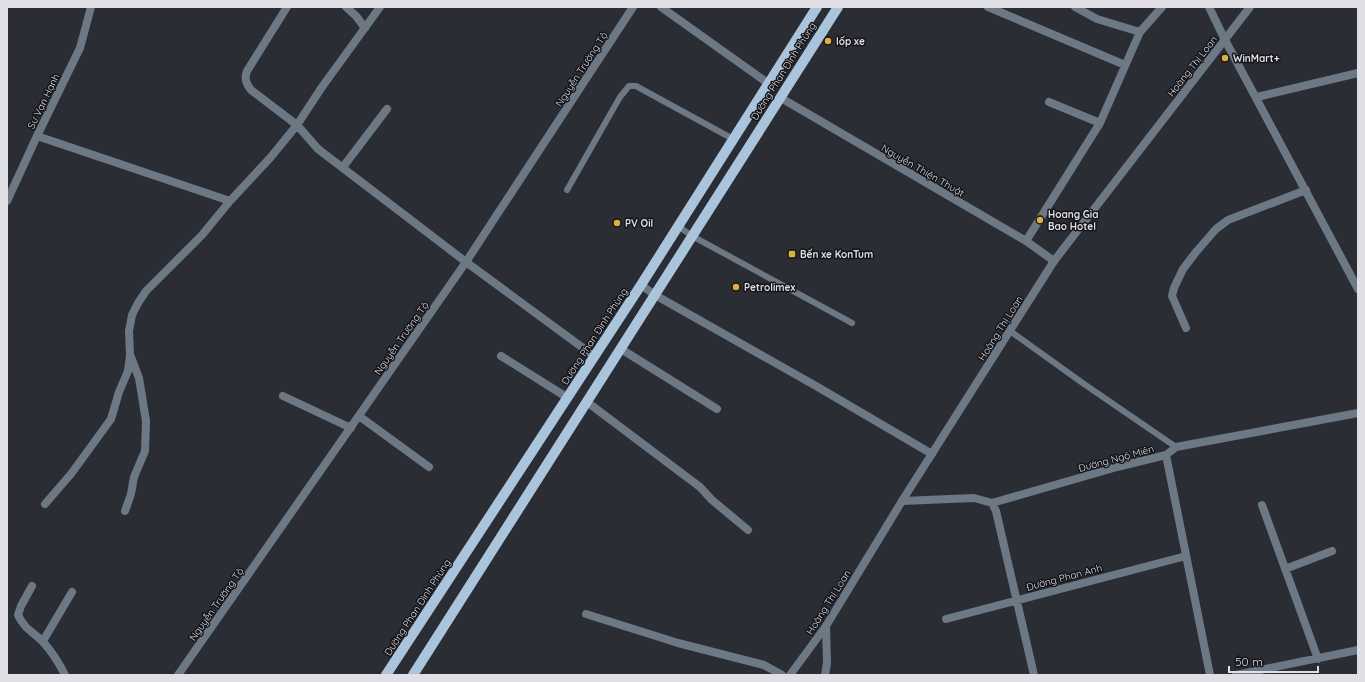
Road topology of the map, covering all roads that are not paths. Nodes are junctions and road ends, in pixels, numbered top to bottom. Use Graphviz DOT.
graph roads {
  1 [pos="91,7"];
  2 [pos="287,7"];
  3 [pos="346,7"];
  4 [pos="380,7"];
  5 [pos="633,7"];
  6 [pos="661,7"];
  7 [pos="817,7"];
  8 [pos="838,7"];
  9 [pos="988,7"];
  10 [pos="1075,7"];
  11 [pos="1162,7"];
  12 [pos="1209,7"];
  13 [pos="1250,7"];
  14 [pos="366,28"];
  15 [pos="1140,32"];
  16 [pos="1225,40"];
  17 [pos="1126,65"];
  18 [pos="1358,73"];
  19 [pos="769,84"];
  20 [pos="1256,97"];
  21 [pos="781,98"];
  22 [pos="1049,102"];
  23 [pos="387,109"];
  24 [pos="1100,123"];
  25 [pos="297,125"];
  26 [pos="37,136"];
  27 [pos="733,139"];
  28 [pos="343,167"];
  29 [pos="567,190"];
  30 [pos="1306,190"];
  31 [pos="7,201"];
  32 [pos="230,201"];
  33 [pos="678,226"];
  34 [pos="692,236"];
  35 [pos="1026,241"];
  36 [pos="1054,261"];
  37 [pos="466,262"];
  38 [pos="641,285"];
  39 [pos="1358,289"];
  40 [pos="655,295"];
  41 [pos="852,323"];
  42 [pos="1186,328"];
  43 [pos="1010,330"];
  44 [pos="621,349"];
  45 [pos="130,355"];
  46 [pos="501,356"];
  47 [pos="594,356"];
  48 [pos="283,396"];
  49 [pos="568,398"];
  50 [pos="586,402"];
  51 [pos="717,408"];
  52 [pos="1358,413"];
  53 [pos="359,416"];
  54 [pos="351,428"];
  55 [pos="1176,447"];
  56 [pos="932,454"];
  57 [pos="1166,455"];
  58 [pos="429,467"];
  59 [pos="902,501"];
  60 [pos="992,503"];
  61 [pos="45,504"];
  62 [pos="1262,505"];
  63 [pos="125,511"];
  64 [pos="748,530"];
  65 [pos="1332,551"];
  66 [pos="1186,556"];
  67 [pos="1285,569"];
  68 [pos="32,586"];
  69 [pos="72,592"];
  70 [pos="1016,600"];
  71 [pos="586,614"];
  72 [pos="946,619"];
  73 [pos="826,626"];
  74 [pos="43,641"];
  75 [pos="1358,650"];
  76 [pos="1318,659"];
  77 [pos="65,675"];
  78 [pos="178,675"];
  79 [pos="386,675"];
  80 [pos="414,675"];
  81 [pos="782,675"];
  82 [pos="790,675"];
  83 [pos="825,675"];
  84 [pos="1034,675"];
  85 [pos="1210,675"];
  86 [pos="1236,675"];
  1 -- 26 [label="street, Sư Vạn Hạnh"];
  2 -- 25 [label="street"];
  3 -- 14 [label="street"];
  4 -- 14 [label="street"];
  5 -- 37 [label="street, Nguyễn Trường Tộ"];
  6 -- 19 [label="street"];
  7 -- 19 [label="main road, Đường Phan Đình Phùng"];
  8 -- 21 [label="main road, Đường Phan Đình Phùng"];
  9 -- 17 [label="street"];
  10 -- 15 [label="street"];
  11 -- 15 [label="street"];
  12 -- 16 [label="street"];
  13 -- 16 [label="street, Hoàng Thị Loan"];
  14 -- 25 [label="street"];
  15 -- 17 [label="street"];
  16 -- 20 [label="street"];
  16 -- 36 [label="street, Hoàng Thị Loan"];
  17 -- 24 [label="street"];
  18 -- 20 [label="street"];
  19 -- 27 [label="main road, Đường Phan Đình Phùng"];
  20 -- 30 [label="street"];
  21 -- 34 [label="main road, Đường Phan Đình Phùng"];
  21 -- 35 [label="street, Nguyễn Thiện Thuật"];
  22 -- 24 [label="street"];
  23 -- 28 [label="street"];
  24 -- 35 [label="street"];
  25 -- 28 [label="street"];
  25 -- 32 [label="street"];
  26 -- 31 [label="street, Sư Vạn Hạnh"];
  26 -- 32 [label="street"];
  27 -- 29 [label="lane"];
  27 -- 33 [label="main road, Đường Phan Đình Phùng"];
  28 -- 37 [label="street"];
  30 -- 39 [label="street"];
  30 -- 42 [label="street"];
  32 -- 45 [label="street"];
  33 -- 34 [label="lane"];
  33 -- 38 [label="main road, Đường Phan Đình Phùng"];
  34 -- 40 [label="main road, Đường Phan Đình Phùng"];
  34 -- 41 [label="lane"];
  35 -- 36 [label="street, Nguyễn Thiện Thuật"];
  36 -- 43 [label="street, Hoàng Thị Loan"];
  37 -- 47 [label="street"];
  37 -- 53 [label="street, Nguyễn Trường Tộ"];
  38 -- 40 [label="street"];
  38 -- 47 [label="main road, Đường Phan Đình Phùng"];
  40 -- 44 [label="main road, Đường Phan Đình Phùng"];
  40 -- 56 [label="street"];
  43 -- 55 [label="lane"];
  43 -- 56 [label="street, Hoàng Thị Loan"];
  44 -- 50 [label="main road, Đường Phan Đình Phùng"];
  44 -- 51 [label="street"];
  45 -- 61 [label="street"];
  45 -- 63 [label="street"];
  46 -- 49 [label="street"];
  47 -- 49 [label="main road, Đường Phan Đình Phùng"];
  48 -- 54 [label="street"];
  49 -- 79 [label="main road, Đường Phan Đình Phùng"];
  50 -- 64 [label="street"];
  50 -- 80 [label="main road, Đường Phan Đình Phùng"];
  52 -- 55 [label="street, Đường Ngộ Miên"];
  53 -- 54 [label="street, Nguyễn Trường Tộ"];
  53 -- 58 [label="street"];
  54 -- 78 [label="street, Nguyễn Trường Tộ"];
  55 -- 57 [label="street, Đường Ngộ Miên"];
  56 -- 59 [label="street, Hoàng Thị Loan"];
  57 -- 60 [label="street, Đường Ngộ Miên"];
  57 -- 66 [label="street"];
  59 -- 60 [label="street"];
  59 -- 73 [label="street, Hoàng Thị Loan"];
  60 -- 70 [label="street"];
  62 -- 67 [label="street"];
  65 -- 67 [label="street"];
  66 -- 70 [label="street, Đường Phan Anh"];
  66 -- 85 [label="street"];
  67 -- 76 [label="street"];
  68 -- 74 [label="street"];
  69 -- 74 [label="street"];
  70 -- 72 [label="street, Đường Phan Anh"];
  70 -- 84 [label="street"];
  71 -- 81 [label="street"];
  73 -- 82 [label="street, Hoàng Thị Loan"];
  73 -- 83 [label="street"];
  74 -- 77 [label="street"];
  75 -- 76 [label="street"];
  76 -- 86 [label="street"];
}
